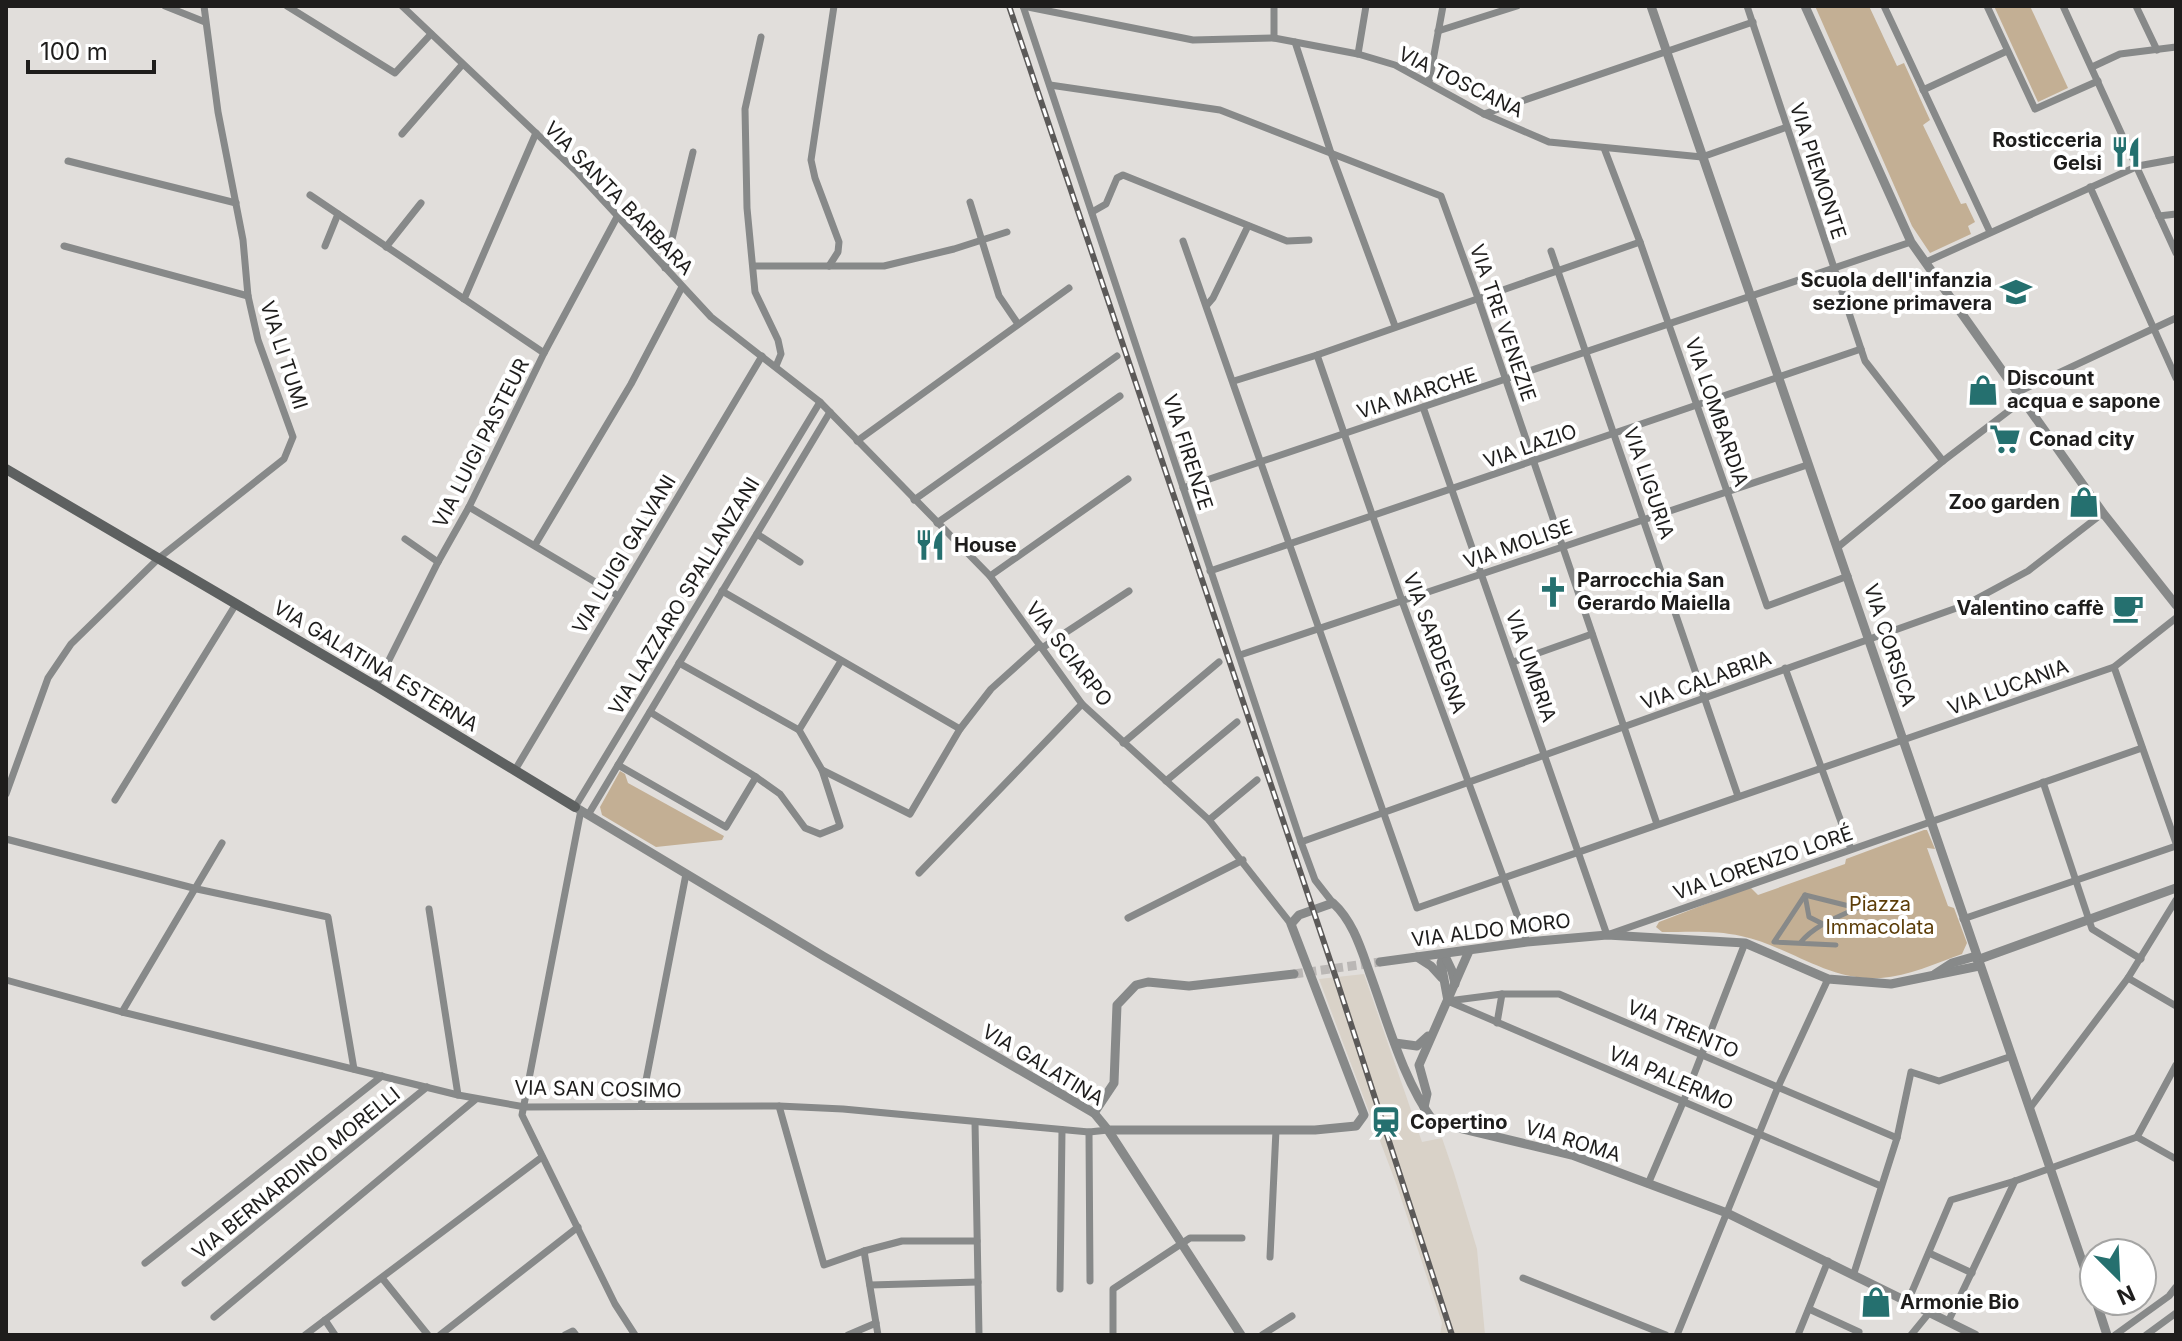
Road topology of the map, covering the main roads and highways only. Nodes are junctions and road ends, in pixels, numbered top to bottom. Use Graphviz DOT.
graph roads {
  1 [pos="6,469"];
  2 [pos="581,811"];
  1 -- 2 [label="main road, VIA GALATINA ESTERNA"];
}
